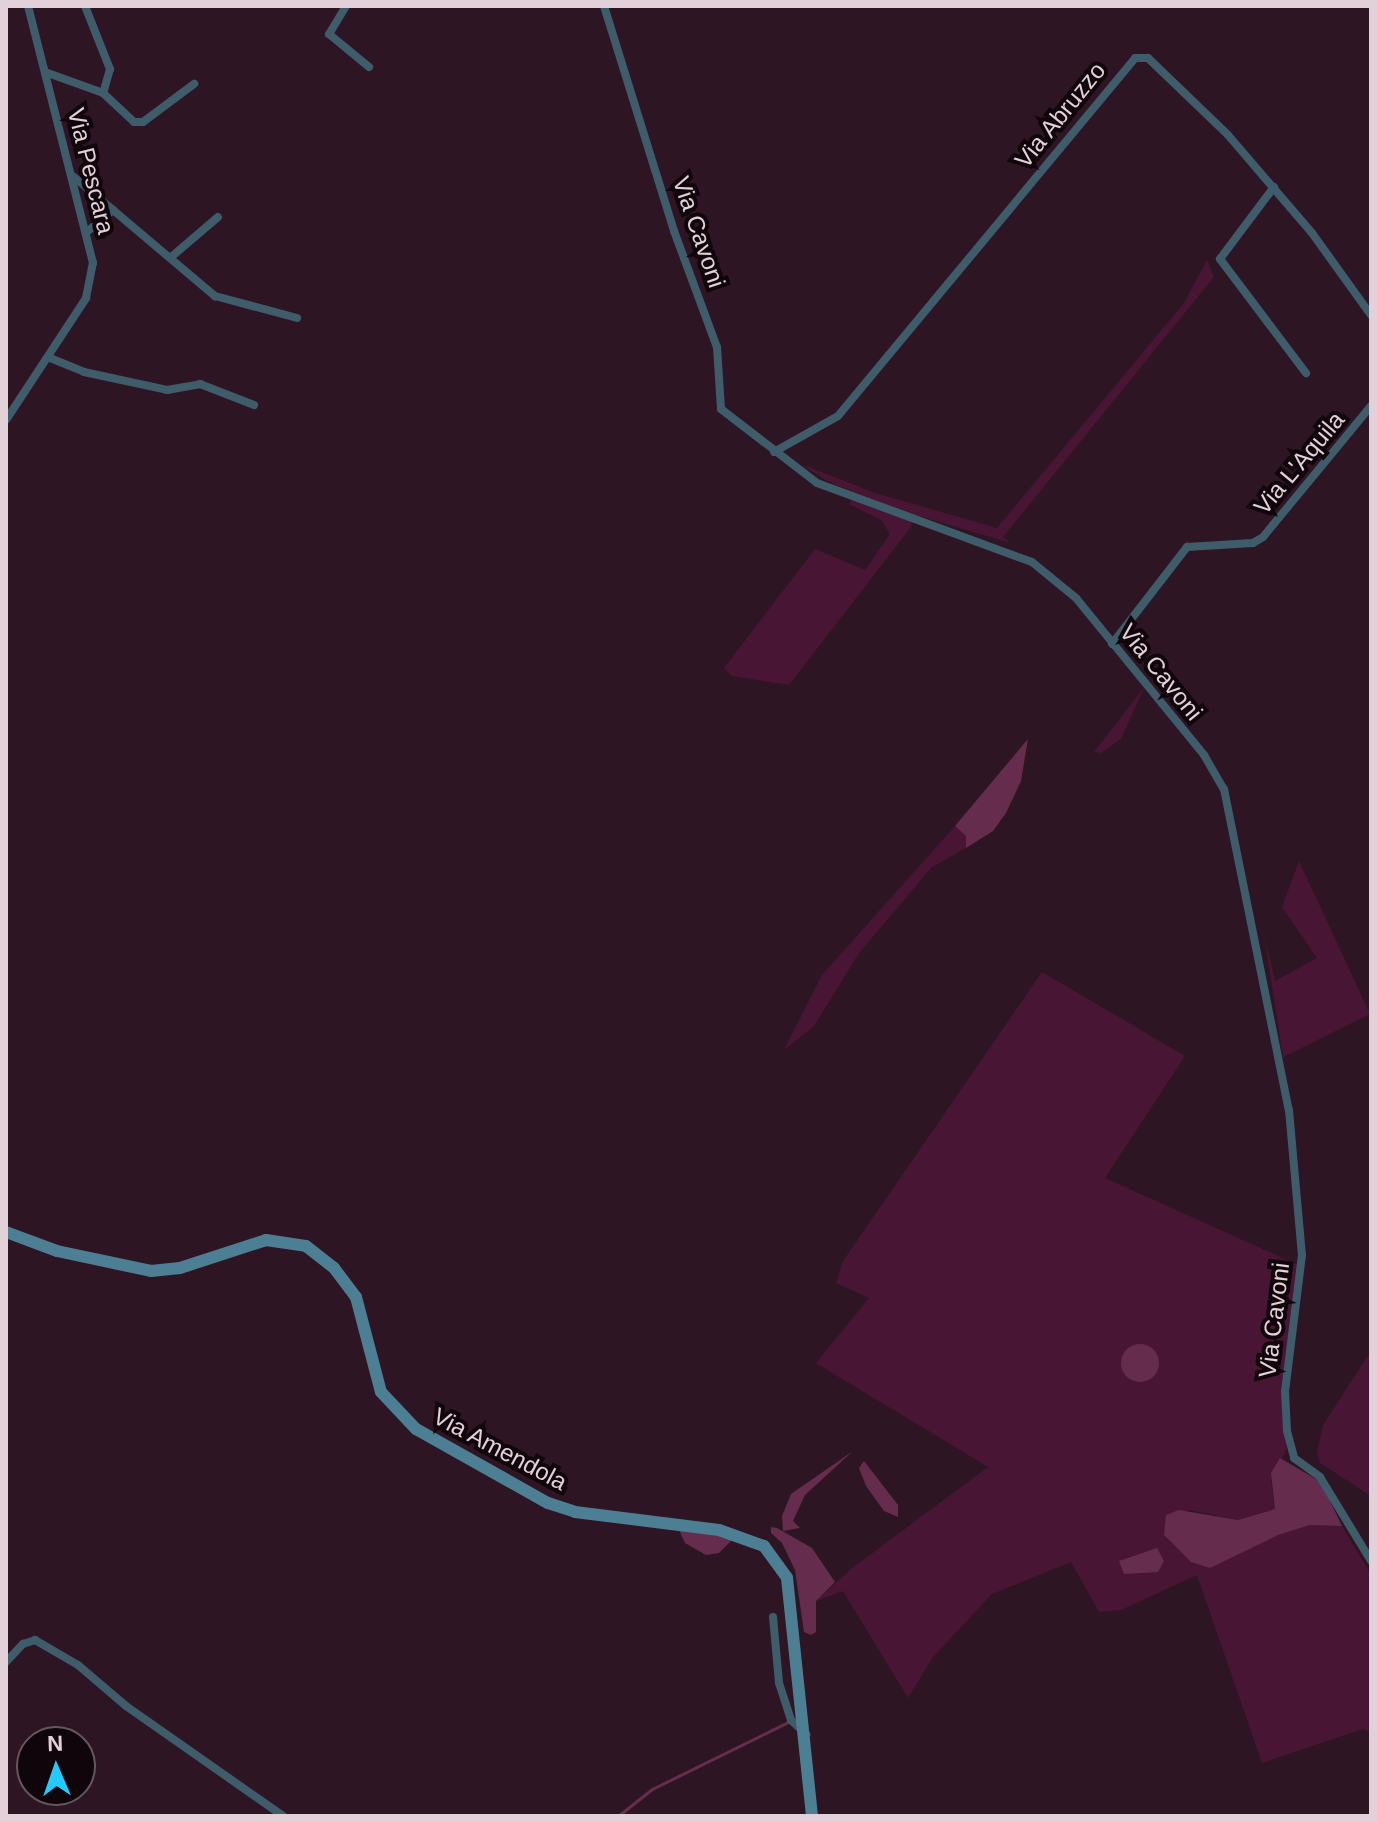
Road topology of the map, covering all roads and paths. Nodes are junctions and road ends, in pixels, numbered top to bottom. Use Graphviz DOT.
graph roads {
  1 [pos="28,6"];
  2 [pos="85,6"];
  3 [pos="346,6"];
  4 [pos="604,6"];
  5 [pos="369,67"];
  6 [pos="45,72"];
  7 [pos="194,84"];
  8 [pos="103,93"];
  9 [pos="73,176"];
  10 [pos="1274,187"];
  11 [pos="113,210"];
  12 [pos="218,217"];
  13 [pos="88,231"];
  14 [pos="170,258"];
  15 [pos="1371,315"];
  16 [pos="297,318"];
  17 [pos="50,358"];
  18 [pos="1306,373"];
  19 [pos="254,405"];
  20 [pos="1371,406"];
  21 [pos="6,420"];
  22 [pos="774,452"];
  23 [pos="1112,644"];
  24 [pos="6,1232"];
  25 [pos="1371,1561"];
  26 [pos="773,1617"];
  27 [pos="6,1662"];
  28 [pos="806,1734"];
  29 [pos="283,1816"];
  30 [pos="812,1816"];
  1 -- 6 [label="street, Via Pescara"];
  2 -- 8 [label="street"];
  3 -- 5 [label="street"];
  4 -- 22 [label="street, Via Cavoni"];
  6 -- 8 [label="street"];
  6 -- 9 [label="street, Via Pescara"];
  7 -- 8 [label="street"];
  9 -- 11 [label="street"];
  9 -- 13 [label="street, Via Pescara"];
  10 -- 15 [label="street, Via Abruzzo"];
  10 -- 18 [label="street"];
  10 -- 22 [label="street, Via Abruzzo"];
  11 -- 13 [label="street"];
  11 -- 14 [label="street"];
  12 -- 14 [label="street"];
  13 -- 17 [label="street, Via Pescara"];
  14 -- 16 [label="street"];
  17 -- 19 [label="street"];
  17 -- 21 [label="street, Via Pescara"];
  20 -- 23 [label="street, Via L'Aquila"];
  22 -- 23 [label="street, Via Cavoni"];
  23 -- 25 [label="street, Via Cavoni"];
  24 -- 28 [label="main road, Via Amendola"];
  26 -- 28 [label="street"];
  27 -- 29 [label="street"];
  28 -- 30 [label="main road, Via Amendola"];
}
